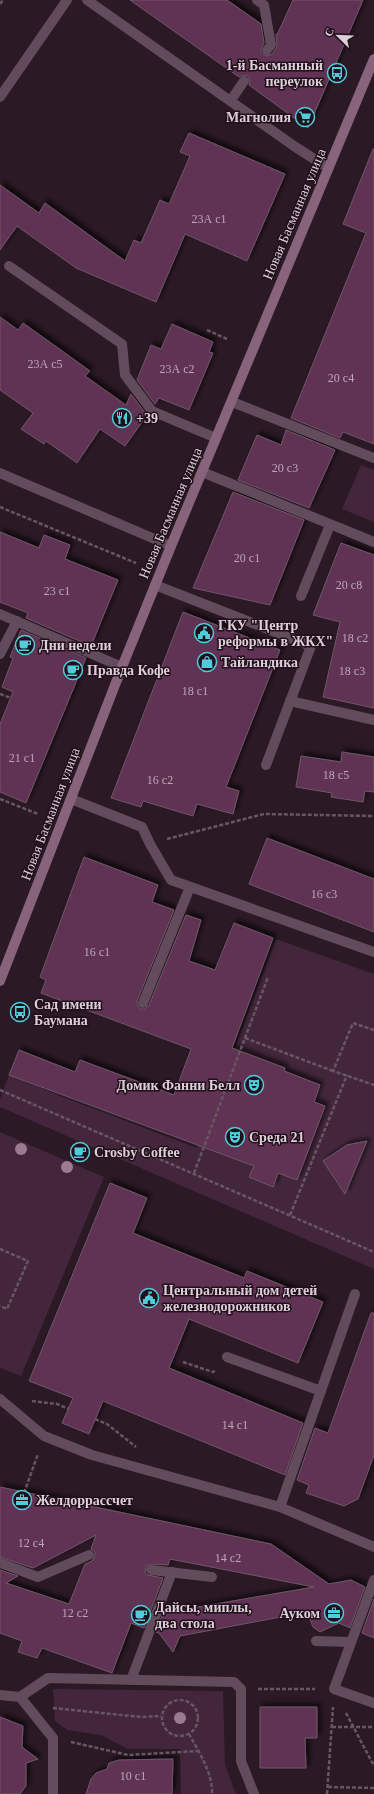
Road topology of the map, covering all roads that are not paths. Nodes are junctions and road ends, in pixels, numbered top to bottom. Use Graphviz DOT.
graph roads {
  1 [pos="67,0"];
  2 [pos="87,0"];
  3 [pos="257,0"];
  4 [pos="267,50"];
  5 [pos="374,59"];
  6 [pos="244,82"];
  7 [pos="0,97"];
  8 [pos="231,100"];
  9 [pos="328,168"];
  10 [pos="9,266"];
  11 [pos="232,402"];
  12 [pos="216,438"];
  13 [pos="374,458"];
  14 [pos="202,472"];
  15 [pos="0,473"];
  16 [pos="330,525"];
  17 [pos="374,542"];
  18 [pos="171,546"];
  19 [pos="155,585"];
  20 [pos="302,596"];
  21 [pos="0,614"];
  22 [pos="17,621"];
  23 [pos="0,654"];
  24 [pos="122,667"];
  25 [pos="290,701"];
  26 [pos="374,720"];
  27 [pos="266,765"];
  28 [pos="71,799"];
  29 [pos="190,887"];
  30 [pos="374,952"];
  31 [pos="0,981"];
  32 [pos="143,1002"];
  33 [pos="355,1294"];
  34 [pos="227,1356"];
  35 [pos="321,1391"];
  36 [pos="0,1399"];
  37 [pos="280,1507"];
  38 [pos="374,1547"];
  39 [pos="89,1554"];
  40 [pos="0,1563"];
  41 [pos="151,1570"];
  42 [pos="172,1572"];
  43 [pos="212,1577"];
  44 [pos="374,1580"];
  45 [pos="316,1641"];
  46 [pos="350,1642"];
  47 [pos="131,1680"];
  48 [pos="0,1695"];
  49 [pos="20,1697"];
  50 [pos="374,1703"];
  51 [pos="53,1794"];
  52 [pos="254,1794"];
  1 -- 7 [label="street"];
  2 -- 8 [label="street"];
  3 -- 4 [label="street"];
  5 -- 9 [label="main road, Новая Басманная улица"];
  6 -- 8 [label="street"];
  8 -- 9 [label="street"];
  9 -- 11 [label="main road, Новая Басманная улица"];
  10 -- 12 [label="street"];
  11 -- 12 [label="main road, Новая Басманная улица"];
  11 -- 13 [label="street"];
  12 -- 14 [label="main road, Новая Басманная улица"];
  14 -- 16 [label="street"];
  14 -- 18 [label="main road, Новая Басманная улица"];
  15 -- 18 [label="street"];
  16 -- 17 [label="street"];
  16 -- 20 [label="street"];
  18 -- 19 [label="main road, Новая Басманная улица"];
  19 -- 24 [label="main road, Новая Басманная улица"];
  19 -- 25 [label="street"];
  21 -- 22 [label="street"];
  22 -- 23 [label="street"];
  22 -- 24 [label="street"];
  24 -- 28 [label="main road, Новая Басманная улица"];
  25 -- 26 [label="street"];
  25 -- 27 [label="street"];
  28 -- 29 [label="street"];
  28 -- 31 [label="main road, Новая Басманная улица"];
  29 -- 30 [label="street"];
  29 -- 32 [label="street"];
  33 -- 35 [label="street"];
  34 -- 35 [label="street"];
  35 -- 37 [label="street"];
  36 -- 37 [label="street"];
  37 -- 38 [label="street"];
  39 -- 40 [label="street"];
  41 -- 42 [label="street"];
  42 -- 43 [label="street"];
  42 -- 47 [label="street"];
  44 -- 46 [label="street"];
  45 -- 46 [label="street"];
  46 -- 50 [label="street"];
  47 -- 49 [label="street"];
  47 -- 52 [label="street"];
  48 -- 49 [label="street"];
  49 -- 51 [label="street"];
}
